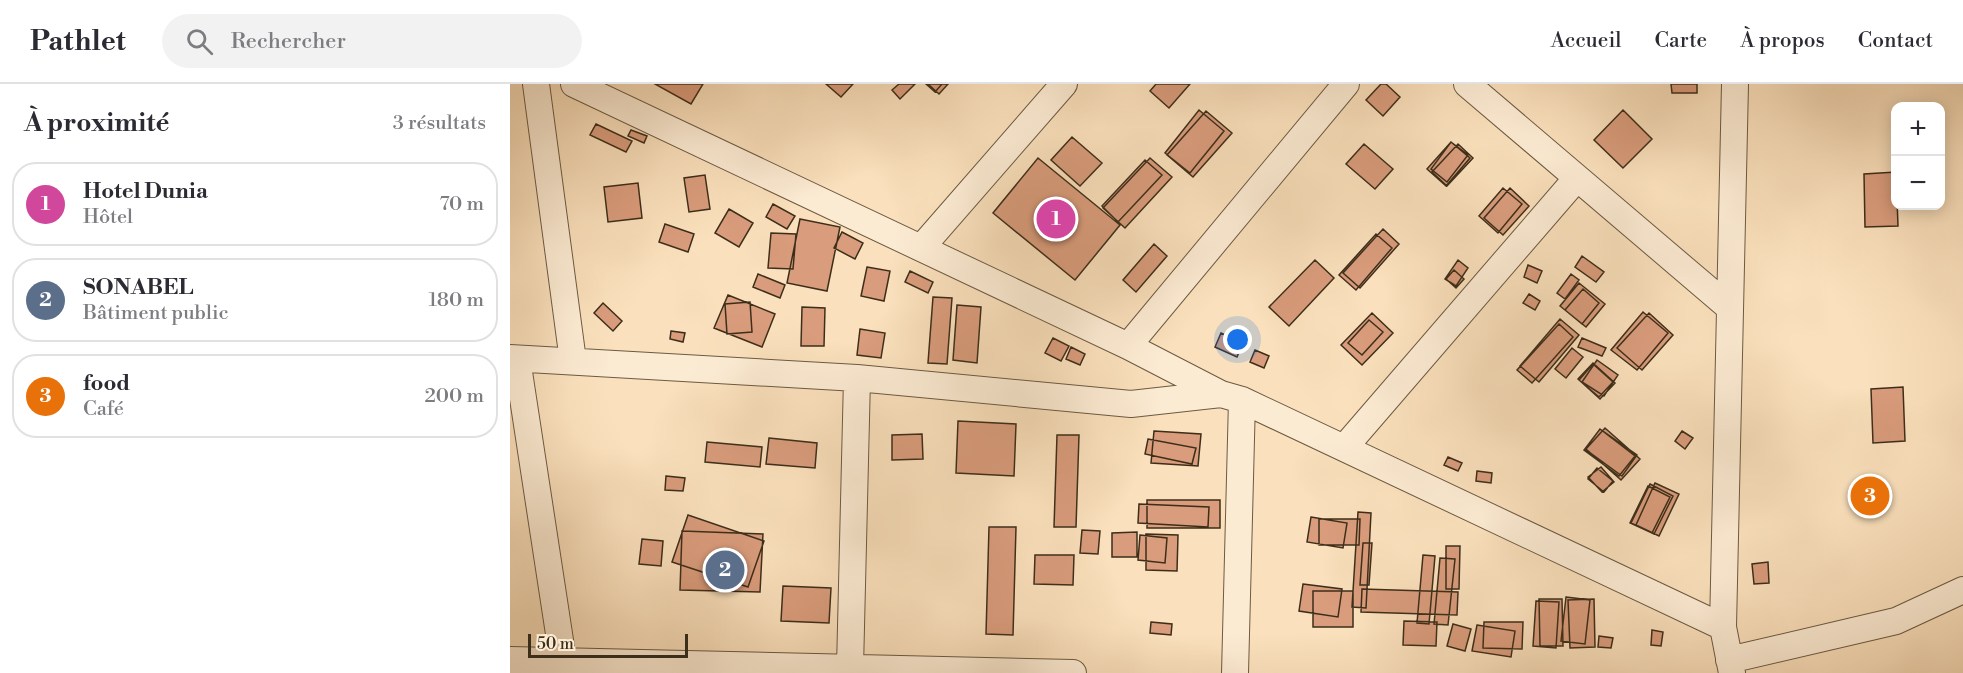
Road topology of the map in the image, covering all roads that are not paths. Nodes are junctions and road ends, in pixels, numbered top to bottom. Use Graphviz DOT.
graph roads {
  1 [pos="537,84"];
  2 [pos="574,84"];
  3 [pos="1064,84"];
  4 [pos="1346,84"];
  5 [pos="1467,84"];
  6 [pos="1735,84"];
  7 [pos="1577,178"];
  8 [pos="921,248"];
  9 [pos="1730,308"];
  10 [pos="1128,346"];
  11 [pos="514,358"];
  12 [pos="573,361"];
  13 [pos="856,378"];
  14 [pos="1231,397"];
  15 [pos="1344,448"];
  16 [pos="1963,590"];
  17 [pos="1723,627"];
  18 [pos="510,660"];
  19 [pos="1730,666"];
  20 [pos="563,667"];
  21 [pos="850,668"];
  22 [pos="1073,673"];
  23 [pos="1235,673"];
  1 -- 12 [label="street"];
  2 -- 8 [label="street"];
  3 -- 8 [label="street"];
  4 -- 10 [label="street"];
  5 -- 7 [label="street"];
  6 -- 9 [label="street"];
  7 -- 9 [label="street"];
  7 -- 15 [label="street"];
  8 -- 10 [label="street"];
  9 -- 17 [label="street"];
  10 -- 14 [label="street"];
  11 -- 12 [label="street"];
  11 -- 20 [label="street"];
  12 -- 13 [label="street"];
  13 -- 14 [label="street"];
  13 -- 21 [label="street"];
  14 -- 15 [label="street"];
  14 -- 23 [label="street"];
  15 -- 17 [label="street"];
  16 -- 19 [label="street"];
  17 -- 19 [label="street"];
  18 -- 20 [label="street"];
  20 -- 21 [label="street"];
  21 -- 22 [label="street"];
}
